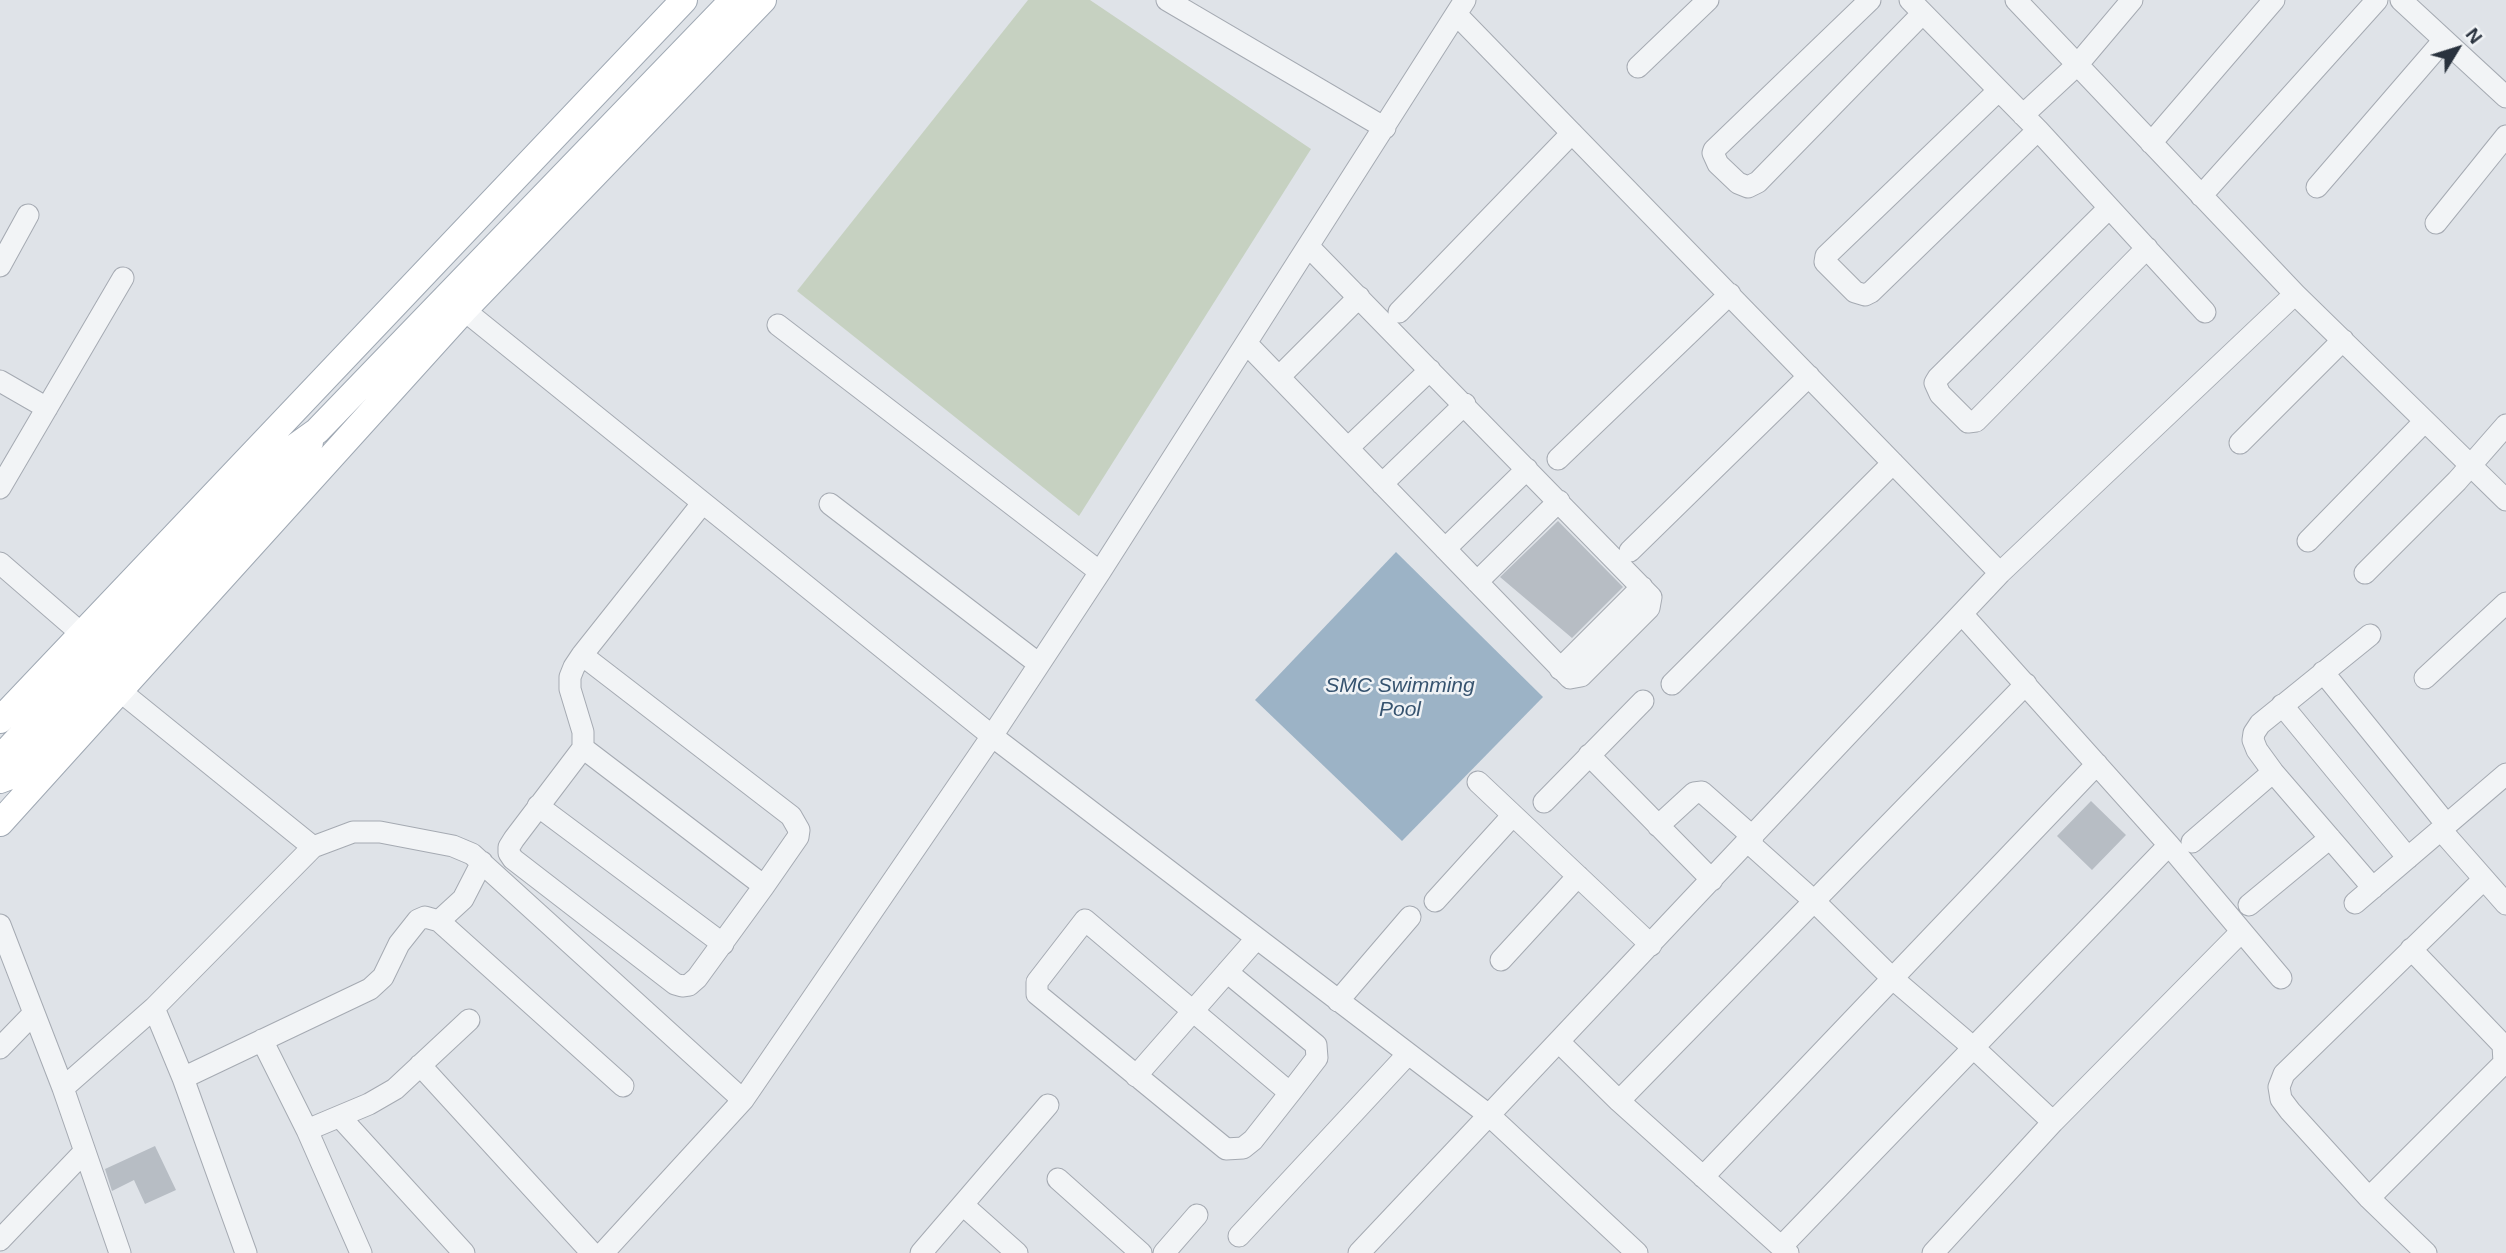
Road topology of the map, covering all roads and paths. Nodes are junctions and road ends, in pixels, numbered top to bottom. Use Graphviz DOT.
graph roads {
  1 [pos="684,0"];
  2 [pos="733,0"];
  3 [pos="763,0"];
  4 [pos="1167,0"];
  5 [pos="1708,0"];
  6 [pos="1870,0"];
  7 [pos="2016,0"];
  8 [pos="2132,0"];
  9 [pos="2274,0"];
  10 [pos="2376,0"];
  11 [pos="2401,0"];
  12 [pos="1461,7"];
  13 [pos="1916,7"];
  14 [pos="2444,41"];
  15 [pos="2078,64"];
  16 [pos="1638,67"];
  17 [pos="1998,92"];
  18 [pos="2506,97"];
  19 [pos="2031,123"];
  20 [pos="1385,128"];
  21 [pos="1573,133"];
  22 [pos="2506,136"];
  23 [pos="2151,144"];
  24 [pos="2317,187"];
  25 [pos="2201,196"];
  26 [pos="2109,208"];
  27 [pos="29,215"];
  28 [pos="2436,223"];
  29 [pos="1309,247"];
  30 [pos="2147,248"];
  31 [pos="0,266"];
  32 [pos="122,278"];
  33 [pos="1730,294"];
  34 [pos="2295,294"];
  35 [pos="1359,297"];
  36 [pos="464,310"];
  37 [pos="1399,312"];
  38 [pos="2205,312"];
  39 [pos="778,325"];
  40 [pos="2343,340"];
  41 [pos="1247,344"];
  42 [pos="1430,370"];
  43 [pos="1809,376"];
  44 [pos="1279,377"];
  45 [pos="0,381"];
  46 [pos="1465,404"];
  47 [pos="47,408"];
  48 [pos="2426,421"];
  49 [pos="2506,425"];
  50 [pos="317,431"];
  51 [pos="2240,443"];
  52 [pos="1348,448"];
  53 [pos="1558,459"];
  54 [pos="1893,463"];
  55 [pos="2471,466"];
  56 [pos="1527,469"];
  57 [pos="1382,484"];
  58 [pos="0,488"];
  59 [pos="2506,500"];
  60 [pos="1559,501"];
  61 [pos="701,503"];
  62 [pos="830,504"];
  63 [pos="2308,541"];
  64 [pos="1445,549"];
  65 [pos="1630,551"];
  66 [pos="0,564"];
  67 [pos="1100,572"];
  68 [pos="2000,573"];
  69 [pos="2364,573"];
  70 [pos="1477,582"];
  71 [pos="2506,603"];
  72 [pos="1962,614"];
  73 [pos="82,634"];
  74 [pos="2370,635"];
  75 [pos="582,655"];
  76 [pos="1039,664"];
  77 [pos="2323,672"];
  78 [pos="2425,678"];
  79 [pos="1672,684"];
  80 [pos="2025,684"];
  81 [pos="120,691"];
  82 [pos="1643,701"];
  83 [pos="2282,705"];
  84 [pos="0,720"];
  85 [pos="992,736"];
  86 [pos="583,748"];
  87 [pos="1589,755"];
  88 [pos="0,763"];
  89 [pos="2097,764"];
  90 [pos="2273,772"];
  91 [pos="2506,774"];
  92 [pos="0,780"];
  93 [pos="1478,782"];
  94 [pos="1544,802"];
  95 [pos="538,806"];
  96 [pos="1513,815"];
  97 [pos="0,823"];
  98 [pos="1658,826"];
  99 [pos="2444,827"];
  100 [pos="2330,838"];
  101 [pos="1750,840"];
  102 [pos="2192,842"];
  103 [pos="2169,845"];
  104 [pos="313,847"];
  105 [pos="2408,858"];
  106 [pos="482,862"];
  107 [pos="1578,876"];
  108 [pos="1712,880"];
  109 [pos="2483,880"];
  110 [pos="764,886"];
  111 [pos="2373,888"];
  112 [pos="1435,901"];
  113 [pos="1813,901"];
  114 [pos="2354,903"];
  115 [pos="2506,904"];
  116 [pos="2249,905"];
  117 [pos="1410,918"];
  118 [pos="439,922"];
  119 [pos="0,925"];
  120 [pos="2241,932"];
  121 [pos="1256,939"];
  122 [pos="723,944"];
  123 [pos="1651,945"];
  124 [pos="2411,949"];
  125 [pos="1501,960"];
  126 [pos="1227,972"];
  127 [pos="1892,978"];
  128 [pos="2281,978"];
  129 [pos="1338,1001"];
  130 [pos="154,1009"];
  131 [pos="1193,1011"];
  132 [pos="34,1013"];
  133 [pos="469,1020"];
  134 [pos="262,1040"];
  135 [pos="1559,1042"];
  136 [pos="0,1048"];
  137 [pos="1975,1049"];
  138 [pos="1408,1054"];
  139 [pos="420,1065"];
  140 [pos="1136,1076"];
  141 [pos="183,1078"];
  142 [pos="623,1086"];
  143 [pos="63,1088"];
  144 [pos="1290,1093"];
  145 [pos="743,1100"];
  146 [pos="1619,1101"];
  147 [pos="1048,1105"];
  148 [pos="1490,1116"];
  149 [pos="340,1117"];
  150 [pos="2053,1122"];
  151 [pos="307,1130"];
  152 [pos="84,1152"];
  153 [pos="1703,1177"];
  154 [pos="1058,1179"];
  155 [pos="2369,1198"];
  156 [pos="963,1205"];
  157 [pos="1197,1215"];
  158 [pos="1239,1236"];
  159 [pos="0,1240"];
  160 [pos="1785,1250"];
  161 [pos="120,1253"];
  162 [pos="246,1253"];
  163 [pos="361,1253"];
  164 [pos="464,1253"];
  165 [pos="592,1253"];
  166 [pos="603,1253"];
  167 [pos="921,1253"];
  168 [pos="1017,1253"];
  169 [pos="1141,1253"];
  170 [pos="1164,1253"];
  171 [pos="1359,1253"];
  172 [pos="1637,1253"];
  173 [pos="1933,1253"];
  174 [pos="2426,1253"];
  1 -- 73 [label="main road"];
  2 -- 50 [label="main road"];
  3 -- 36 [label="main road"];
  4 -- 20 [label="street"];
  5 -- 16 [label="street"];
  6 -- 13 [label="street"];
  7 -- 15 [label="street"];
  8 -- 15 [label="street"];
  9 -- 23 [label="street"];
  10 -- 25 [label="street"];
  11 -- 14 [label="street"];
  12 -- 20 [label="street"];
  12 -- 21 [label="street"];
  13 -- 17 [label="street"];
  14 -- 18 [label="street"];
  14 -- 24 [label="street"];
  15 -- 19 [label="street"];
  15 -- 23 [label="street"];
  17 -- 19 [label="street"];
  17 -- 19 [label="street"];
  19 -- 26 [label="street"];
  20 -- 29 [label="street"];
  21 -- 33 [label="street"];
  21 -- 37 [label="street"];
  22 -- 28 [label="street"];
  23 -- 25 [label="street"];
  25 -- 34 [label="street"];
  26 -- 30 [label="street"];
  26 -- 30 [label="street"];
  27 -- 31 [label="street"];
  29 -- 35 [label="street"];
  29 -- 41 [label="street"];
  30 -- 38 [label="street"];
  32 -- 47 [label="street"];
  33 -- 43 [label="street"];
  33 -- 53 [label="street"];
  34 -- 40 [label="street"];
  34 -- 68 [label="street"];
  35 -- 42 [label="street"];
  35 -- 44 [label="street"];
  36 -- 61 [label="street"];
  36 -- 81 [label="main road"];
  39 -- 67 [label="street"];
  40 -- 48 [label="street"];
  40 -- 51 [label="street"];
  41 -- 44 [label="street"];
  41 -- 67 [label="street"];
  42 -- 46 [label="street"];
  42 -- 52 [label="street"];
  43 -- 54 [label="street"];
  43 -- 65 [label="street"];
  44 -- 52 [label="street"];
  45 -- 47 [label="street"];
  46 -- 56 [label="street"];
  46 -- 57 [label="street"];
  47 -- 58 [label="street"];
  48 -- 55 [label="street"];
  48 -- 63 [label="street"];
  49 -- 55 [label="street"];
  50 -- 88 [label="main road"];
  50 -- 92 [label="main road"];
  52 -- 57 [label="street"];
  54 -- 68 [label="street"];
  54 -- 79 [label="street"];
  55 -- 59 [label="street"];
  55 -- 69 [label="street"];
  56 -- 60 [label="street"];
  56 -- 64 [label="street"];
  57 -- 64 [label="street"];
  60 -- 70 [label="street"];
  60 -- 70 [label="street"];
  61 -- 75 [label="street"];
  61 -- 85 [label="street"];
  62 -- 76 [label="street"];
  64 -- 70 [label="street"];
  66 -- 73 [label="street"];
  67 -- 76 [label="street"];
  68 -- 72 [label="street"];
  71 -- 78 [label="street"];
  72 -- 80 [label="street"];
  72 -- 101 [label="street"];
  73 -- 84 [label="main road"];
  74 -- 77 [label="street"];
  75 -- 86 [label="street"];
  75 -- 110 [label="street"];
  76 -- 85 [label="street"];
  77 -- 83 [label="street"];
  77 -- 99 [label="street"];
  80 -- 89 [label="street"];
  80 -- 113 [label="street"];
  81 -- 97 [label="main road"];
  81 -- 104 [label="street"];
  82 -- 87 [label="street"];
  83 -- 90 [label="street"];
  83 -- 105 [label="street"];
  85 -- 121 [label="street"];
  85 -- 145 [label="street"];
  86 -- 95 [label="street"];
  86 -- 110 [label="street"];
  87 -- 94 [label="street"];
  87 -- 98 [label="street"];
  89 -- 103 [label="street"];
  89 -- 127 [label="street"];
  90 -- 100 [label="street"];
  90 -- 102 [label="street"];
  91 -- 99 [label="street"];
  93 -- 96 [label="street"];
  95 -- 122 [label="street"];
  95 -- 122 [label="street"];
  96 -- 107 [label="street"];
  96 -- 112 [label="street"];
  98 -- 101 [label="street"];
  98 -- 108 [label="street"];
  99 -- 105 [label="street"];
  99 -- 109 [label="street"];
  100 -- 111 [label="street"];
  100 -- 116 [label="street"];
  101 -- 108 [label="street"];
  101 -- 113 [label="street"];
  103 -- 120 [label="street"];
  103 -- 137 [label="street"];
  104 -- 106 [label="street"];
  104 -- 130 [label="street"];
  105 -- 111 [label="street"];
  106 -- 118 [label="street"];
  106 -- 145 [label="street"];
  107 -- 123 [label="street"];
  107 -- 125 [label="street"];
  108 -- 123 [label="street"];
  109 -- 115 [label="street"];
  109 -- 124 [label="street"];
  110 -- 122 [label="street"];
  111 -- 114 [label="street"];
  113 -- 127 [label="street"];
  113 -- 146 [label="street"];
  117 -- 129 [label="street"];
  118 -- 134 [label="street"];
  118 -- 142 [label="street"];
  119 -- 132 [label="street"];
  120 -- 128 [label="street"];
  120 -- 150 [label="street"];
  121 -- 126 [label="street"];
  121 -- 129 [label="street"];
  123 -- 135 [label="street"];
  124 -- 155 [label="street"];
  124 -- 155 [label="street"];
  126 -- 131 [label="street"];
  126 -- 144 [label="street"];
  127 -- 137 [label="street"];
  127 -- 153 [label="street"];
  129 -- 138 [label="street"];
  130 -- 141 [label="street"];
  130 -- 143 [label="street"];
  131 -- 140 [label="street"];
  131 -- 140 [label="street"];
  131 -- 144 [label="street"];
  132 -- 136 [label="street"];
  132 -- 143 [label="street"];
  133 -- 139 [label="street"];
  134 -- 141 [label="street"];
  134 -- 151 [label="street"];
  135 -- 146 [label="street"];
  135 -- 148 [label="street"];
  137 -- 150 [label="street"];
  137 -- 160 [label="street"];
  138 -- 148 [label="street"];
  138 -- 158 [label="street"];
  139 -- 149 [label="street"];
  139 -- 165 [label="street"];
  140 -- 144 [label="street"];
  141 -- 162 [label="street"];
  143 -- 152 [label="street"];
  145 -- 166 [label="street"];
  146 -- 153 [label="street"];
  147 -- 156 [label="street"];
  148 -- 171 [label="street"];
  148 -- 172 [label="street"];
  149 -- 151 [label="street"];
  149 -- 164 [label="street"];
  150 -- 173 [label="street"];
  151 -- 163 [label="street"];
  152 -- 159 [label="street"];
  152 -- 161 [label="street"];
  153 -- 160 [label="street"];
  154 -- 169 [label="street"];
  155 -- 174 [label="street"];
  156 -- 167 [label="street"];
  156 -- 168 [label="street"];
  157 -- 170 [label="street"];
}
